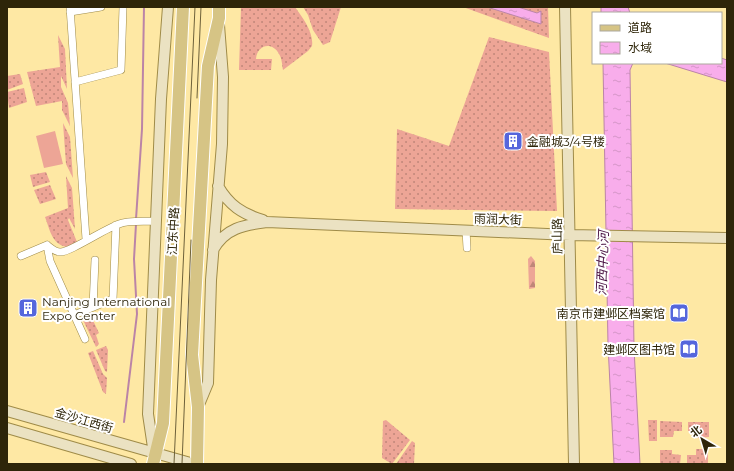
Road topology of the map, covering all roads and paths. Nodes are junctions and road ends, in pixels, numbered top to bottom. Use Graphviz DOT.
graph roads {
  1 [pos="101,7"];
  2 [pos="123,7"];
  3 [pos="168,7"];
  4 [pos="183,7"];
  5 [pos="565,7"];
  6 [pos="70,10"];
  7 [pos="219,12"];
  8 [pos="75,82"];
  9 [pos="218,186"];
  10 [pos="156,221"];
  11 [pos="267,222"];
  12 [pos="116,225"];
  13 [pos="466,230"];
  14 [pos="570,235"];
  15 [pos="727,238"];
  16 [pos="86,240"];
  17 [pos="47,245"];
  18 [pos="466,248"];
  19 [pos="213,250"];
  20 [pos="21,256"];
  21 [pos="95,260"];
  22 [pos="94,307"];
  23 [pos="74,315"];
  24 [pos="85,339"];
  25 [pos="198,407"];
  26 [pos="7,410"];
  27 [pos="7,428"];
  28 [pos="153,459"];
  29 [pos="131,464"];
  30 [pos="196,464"];
  31 [pos="574,464"];
  1 -- 6 [label="street"];
  2 -- 8 [label="street"];
  3 -- 10 [label="street, 江东中路"];
  4 -- 28 [label="main road, 江东中路"];
  5 -- 14 [label="street, 庐山路"];
  6 -- 8 [label="street"];
  7 -- 9 [label="street"];
  7 -- 25 [label="main road"];
  8 -- 16 [label="street"];
  9 -- 11 [label="street"];
  9 -- 19 [label="street"];
  10 -- 12 [label="street"];
  10 -- 28 [label="street, 江东中路"];
  11 -- 13 [label="street, 雨润大街"];
  11 -- 19 [label="street"];
  12 -- 16 [label="street"];
  12 -- 22 [label="street"];
  13 -- 14 [label="street, 雨润大街"];
  13 -- 18 [label="street"];
  14 -- 15 [label="street, 雨润大街"];
  14 -- 31 [label="street, 庐山路"];
  16 -- 17 [label="street"];
  17 -- 20 [label="street"];
  17 -- 23 [label="street"];
  19 -- 25 [label="street"];
  21 -- 22 [label="street"];
  22 -- 23 [label="street"];
  23 -- 24 [label="street"];
  25 -- 30 [label="main road"];
  26 -- 28 [label="street, 金沙江西街"];
  27 -- 29 [label="street"];
  28 -- 30 [label="street, 金沙江西街"];
}
